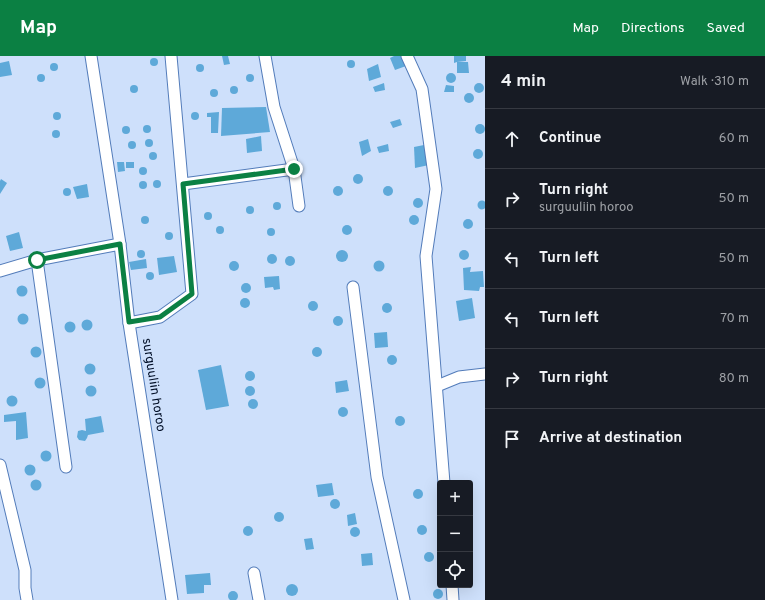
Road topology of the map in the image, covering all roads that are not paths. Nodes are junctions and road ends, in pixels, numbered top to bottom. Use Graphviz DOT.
graph roads {
  1 [pos="92,56"];
  2 [pos="171,56"];
  3 [pos="265,56"];
  4 [pos="407,56"];
  5 [pos="294,169"];
  6 [pos="183,184"];
  7 [pos="299,206"];
  8 [pos="120,244"];
  9 [pos="37,260"];
  10 [pos="0,271"];
  11 [pos="353,287"];
  12 [pos="129,322"];
  13 [pos="485,374"];
  14 [pos="437,386"];
  15 [pos="0,465"];
  16 [pos="66,467"];
  17 [pos="444,480"];
  18 [pos="254,573"];
  19 [pos="452,588"];
  20 [pos="28,600"];
  21 [pos="172,600"];
  22 [pos="259,600"];
  23 [pos="404,600"];
  24 [pos="454,600"];
  1 -- 8 [label="street, surguuliin horoo"];
  2 -- 6 [label="street"];
  3 -- 5 [label="street"];
  4 -- 14 [label="street"];
  5 -- 6 [label="street"];
  5 -- 7 [label="street"];
  6 -- 12 [label="street"];
  8 -- 9 [label="street"];
  8 -- 12 [label="street, surguuliin horoo"];
  9 -- 10 [label="street"];
  9 -- 16 [label="street"];
  11 -- 23 [label="street"];
  12 -- 21 [label="street, surguuliin horoo"];
  13 -- 14 [label="street"];
  14 -- 17 [label="street"];
  15 -- 20 [label="street"];
  18 -- 22 [label="street"];
  19 -- 24 [label="street"];
}
